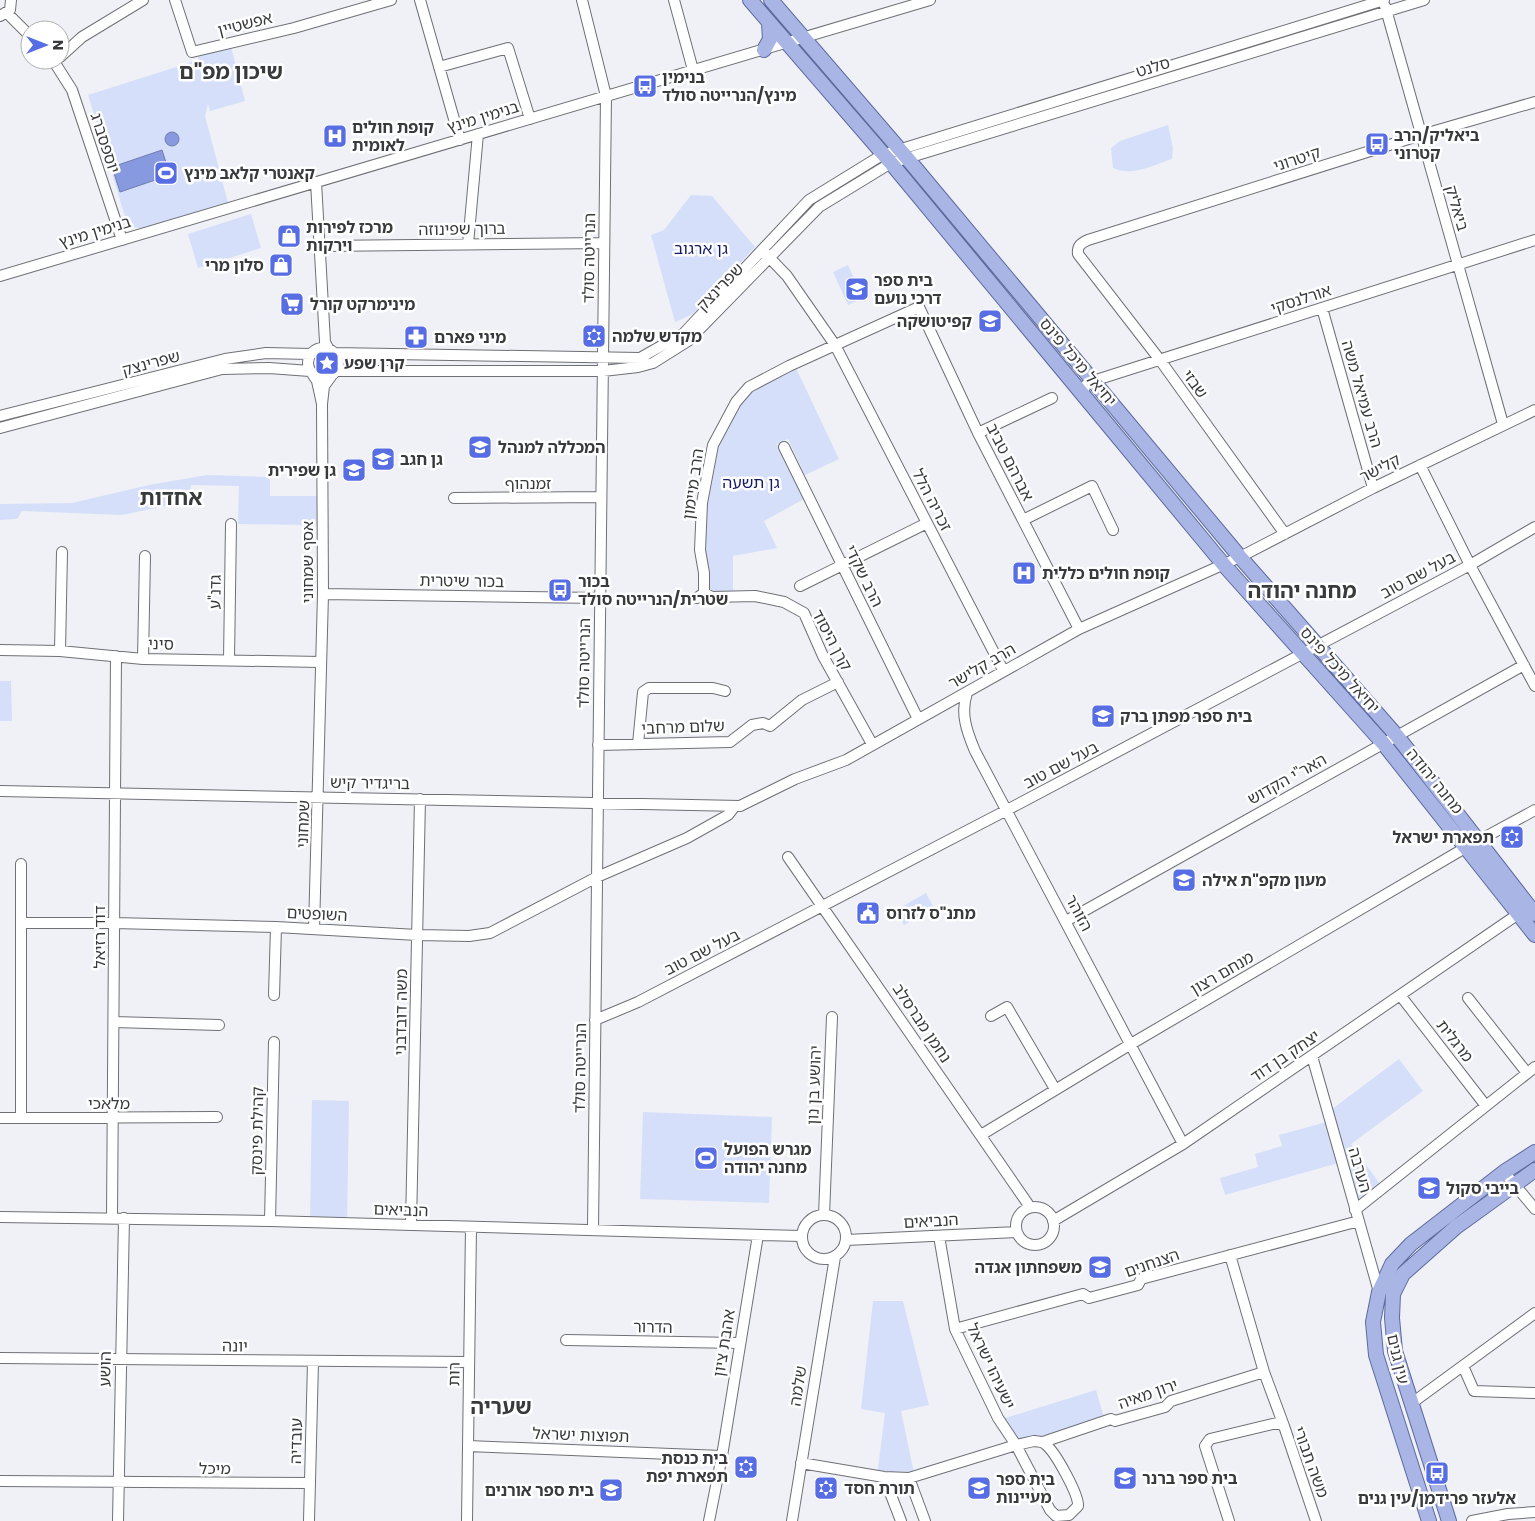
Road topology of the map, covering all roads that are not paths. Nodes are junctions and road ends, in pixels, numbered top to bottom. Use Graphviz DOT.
graph roads {
  1 [pos="11,0"];
  2 [pos="143,0"];
  3 [pos="175,0"];
  4 [pos="390,0"];
  5 [pos="420,0"];
  6 [pos="582,0"];
  7 [pos="674,0"];
  8 [pos="750,0"];
  9 [pos="771,0"];
  10 [pos="930,0"];
  11 [pos="1384,0"];
  12 [pos="1424,0"];
  13 [pos="904,4"];
  14 [pos="1387,11"];
  15 [pos="4,15"];
  16 [pos="769,23"];
  17 [pos="20,28"];
  18 [pos="803,38"];
  19 [pos="785,43"];
  20 [pos="70,48"];
  21 [pos="764,50"];
  22 [pos="439,67"];
  23 [pos="61,70"];
  24 [pos="693,70"];
  25 [pos="606,96"];
  26 [pos="1535,102"];
  27 [pos="530,119"];
  28 [pos="478,134"];
  29 [pos="1421,135"];
  30 [pos="868,138"];
  31 [pos="460,140"];
  32 [pos="903,154"];
  33 [pos="886,159"];
  34 [pos="865,166"];
  35 [pos="316,182"];
  36 [pos="122,240"];
  37 [pos="1535,240"];
  38 [pos="604,243"];
  39 [pos="468,244"];
  40 [pos="320,246"];
  41 [pos="761,249"];
  42 [pos="1078,254"];
  43 [pos="770,257"];
  44 [pos="1458,265"];
  45 [pos="0,276"];
  46 [pos="919,307"];
  47 [pos="1322,308"];
  48 [pos="835,345"];
  49 [pos="324,350"];
  50 [pos="603,359"];
  51 [pos="1160,360"];
  52 [pos="602,371"];
  53 [pos="312,373"];
  54 [pos="334,373"];
  55 [pos="1093,381"];
  56 [pos="1082,394"];
  57 [pos="1052,398"];
  58 [pos="322,404"];
  59 [pos="1535,410"];
  60 [pos="0,416"];
  61 [pos="1503,424"];
  62 [pos="0,428"];
  63 [pos="978,433"];
  64 [pos="784,447"];
  65 [pos="1420,465"];
  66 [pos="1373,488"];
  67 [pos="601,497"];
  68 [pos="454,498"];
  69 [pos="1023,520"];
  70 [pos="927,523"];
  71 [pos="231,524"];
  72 [pos="1535,527"];
  73 [pos="1113,530"];
  74 [pos="1285,534"];
  75 [pos="62,552"];
  76 [pos="144,556"];
  77 [pos="1240,557"];
  78 [pos="842,565"];
  79 [pos="1224,565"];
  80 [pos="1470,565"];
  81 [pos="800,586"];
  82 [pos="322,594"];
  83 [pos="700,595"];
  84 [pos="600,598"];
  85 [pos="1079,629"];
  86 [pos="1318,646"];
  87 [pos="0,650"];
  88 [pos="60,651"];
  89 [pos="1303,654"];
  90 [pos="116,656"];
  91 [pos="143,659"];
  92 [pos="229,660"];
  93 [pos="321,662"];
  94 [pos="1524,665"];
  95 [pos="1003,670"];
  96 [pos="838,682"];
  97 [pos="1535,686"];
  98 [pos="726,691"];
  99 [pos="966,693"];
  100 [pos="918,719"];
  101 [pos="320,720"];
  102 [pos="1397,736"];
  103 [pos="1383,743"];
  104 [pos="638,744"];
  105 [pos="872,744"];
  106 [pos="598,745"];
  107 [pos="0,791"];
  108 [pos="115,793"];
  109 [pos="319,797"];
  110 [pos="420,799"];
  111 [pos="598,803"];
  112 [pos="738,806"];
  113 [pos="1007,810"];
  114 [pos="1535,810"];
  115 [pos="1473,845"];
  116 [pos="788,857"];
  117 [pos="21,864"];
  118 [pos="597,878"];
  119 [pos="824,906"];
  120 [pos="1527,912"];
  121 [pos="1066,921"];
  122 [pos="114,922"];
  123 [pos="21,923"];
  124 [pos="276,927"];
  125 [pos="314,929"];
  126 [pos="1535,935"];
  127 [pos="417,936"];
  128 [pos="274,995"];
  129 [pos="1400,995"];
  130 [pos="1468,998"];
  131 [pos="991,1016"];
  132 [pos="832,1017"];
  133 [pos="596,1020"];
  134 [pos="114,1022"];
  135 [pos="219,1025"];
  136 [pos="274,1042"];
  137 [pos="1130,1044"];
  138 [pos="1312,1056"];
  139 [pos="1531,1070"];
  140 [pos="1055,1089"];
  141 [pos="1486,1106"];
  142 [pos="218,1117"];
  143 [pos="0,1118"];
  144 [pos="21,1118"];
  145 [pos="113,1118"];
  146 [pos="981,1135"];
  147 [pos="1183,1144"];
  148 [pos="1535,1152"];
  149 [pos="1535,1170"];
  150 [pos="1504,1172"];
  151 [pos="1514,1183"];
  152 [pos="1030,1207"];
  153 [pos="1535,1209"];
  154 [pos="1356,1210"];
  155 [pos="824,1215"];
  156 [pos="0,1217"];
  157 [pos="112,1218"];
  158 [pos="124,1218"];
  159 [pos="270,1221"];
  160 [pos="1053,1221"];
  161 [pos="1359,1221"];
  162 [pos="411,1225"];
  163 [pos="471,1226"];
  164 [pos="593,1230"];
  165 [pos="1017,1232"];
  166 [pos="758,1235"];
  167 [pos="801,1236"];
  168 [pos="939,1236"];
  169 [pos="846,1240"];
  170 [pos="1230,1255"];
  171 [pos="835,1256"];
  172 [pos="1379,1292"];
  173 [pos="1535,1313"];
  174 [pos="955,1328"];
  175 [pos="566,1340"];
  176 [pos="739,1343"];
  177 [pos="0,1358"];
  178 [pos="120,1360"];
  179 [pos="313,1362"];
  180 [pos="469,1362"];
  181 [pos="1463,1366"];
  182 [pos="1264,1372"];
  183 [pos="1535,1393"];
  184 [pos="1412,1403"];
  185 [pos="1284,1426"];
  186 [pos="1043,1442"];
  187 [pos="1016,1445"];
  188 [pos="468,1446"];
  189 [pos="722,1456"];
  190 [pos="801,1463"];
  191 [pos="884,1477"];
  192 [pos="909,1478"];
  193 [pos="0,1480"];
  194 [pos="119,1482"];
  195 [pos="310,1483"];
  196 [pos="1535,1512"];
  197 [pos="118,1521"];
  198 [pos="309,1521"];
  199 [pos="467,1521"];
  200 [pos="709,1521"];
  201 [pos="792,1521"];
  202 [pos="901,1521"];
  203 [pos="925,1521"];
  204 [pos="1229,1521"];
  205 [pos="1316,1521"];
  206 [pos="1430,1521"];
  207 [pos="1448,1521"];
  208 [pos="1472,1521"];
  1 -- 15 [label="street"];
  2 -- 20 [label="street"];
  3 -- 4 [label="street, אפשטיין"];
  5 -- 22 [label="street"];
  6 -- 25 [label="street, הנרייטה סולד"];
  7 -- 24 [label="street"];
  8 -- 16 [label="main road, יחיאל מיכל פינס"];
  9 -- 18 [label="main road, יחיאל מיכל פינס"];
  10 -- 13 [label="street, בנימין מינץ"];
  11 -- 14 [label="street, ביאליק"];
  11 -- 32 [label="street, סלנט"];
  12 -- 14 [label="street, סלנט"];
  13 -- 18 [label="street, בנימין מינץ"];
  14 -- 29 [label="street, ביאליק"];
  14 -- 32 [label="street, סלנט"];
  15 -- 17 [label="street"];
  16 -- 19 [label="main road, יחיאל מיכל פינס"];
  16 -- 21 [label="main road"];
  18 -- 19 [label="street, בנימין מינץ"];
  18 -- 32 [label="main road, יחיאל מיכל פינס"];
  19 -- 21 [label="street, בנימין מינץ"];
  19 -- 30 [label="main road, יחיאל מיכל פינס"];
  21 -- 24 [label="street, בנימין מינץ"];
  22 -- 27 [label="street"];
  22 -- 31 [label="street"];
  23 -- 36 [label="street, יוספסברג"];
  24 -- 25 [label="street, בנימין מינץ"];
  25 -- 27 [label="street, בנימין מינץ"];
  25 -- 38 [label="street, הנרייטה סולד"];
  26 -- 29 [label="street, קיטרוני"];
  27 -- 28 [label="street, בנימין מינץ"];
  28 -- 31 [label="street, בנימין מינץ"];
  28 -- 39 [label="street"];
  29 -- 42 [label="street, קיטרוני"];
  29 -- 44 [label="street, ביאליק"];
  30 -- 33 [label="main road, יחיאל מיכל פינס"];
  30 -- 34 [label="street"];
  31 -- 35 [label="street, בנימין מינץ"];
  32 -- 33 [label="street, סלנט"];
  32 -- 55 [label="main road, יחיאל מיכל פינס"];
  33 -- 34 [label="street, שפרינצק"];
  33 -- 43 [label="street, שפרינצק"];
  33 -- 56 [label="main road, יחיאל מיכל פינס"];
  34 -- 41 [label="street, שפרינצק"];
  35 -- 36 [label="street, בנימין מינץ"];
  35 -- 40 [label="street"];
  36 -- 45 [label="street, בנימין מינץ"];
  37 -- 44 [label="street, אורלנסקי"];
  38 -- 39 [label="street, ברוך שפינוזה"];
  38 -- 50 [label="street, הנרייטה סולד"];
  39 -- 40 [label="street, ברוך שפינוזה"];
  40 -- 49 [label="street"];
  41 -- 43 [label="street, זכריה הלל"];
  41 -- 50 [label="street, שפרינצק"];
  42 -- 51 [label="street, שבזי"];
  43 -- 48 [label="street, זכריה הלל"];
  43 -- 52 [label="street, שפרינצק"];
  44 -- 47 [label="street, אורלנסקי"];
  44 -- 61 [label="street, ביאליק"];
  46 -- 48 [label="street, הרב מיימון"];
  46 -- 63 [label="street, אברהם טביב"];
  47 -- 51 [label="street, אורלנסקי"];
  47 -- 66 [label="street, הרב עמיאל משה"];
  48 -- 70 [label="street, זכריה הלל"];
  48 -- 83 [label="street, הרב מיימון"];
  49 -- 50 [label="street, שפרינצק"];
  49 -- 53 [label="street"];
  49 -- 54 [label="street"];
  49 -- 60 [label="street, שפרינצק"];
  50 -- 52 [label="street, הנרייטה סולד"];
  51 -- 55 [label="street, אורלנסקי"];
  51 -- 74 [label="street, שבזי"];
  52 -- 54 [label="street, שפרינצק"];
  52 -- 67 [label="street, הנרייטה סולד"];
  53 -- 54 [label="street"];
  53 -- 58 [label="street, אסף שמחוני"];
  53 -- 62 [label="street, שפרינצק"];
  54 -- 58 [label="street, אסף שמחוני"];
  55 -- 56 [label="street"];
  55 -- 77 [label="main road, יחיאל מיכל פינס"];
  56 -- 79 [label="main road, יחיאל מיכל פינס"];
  57 -- 63 [label="street"];
  58 -- 82 [label="street, אסף שמחוני"];
  59 -- 61 [label="street, קלישר"];
  61 -- 65 [label="street, קלישר"];
  63 -- 69 [label="street, אברהם טביב"];
  64 -- 78 [label="street, הרב שקדי"];
  65 -- 66 [label="street, קלישר"];
  65 -- 80 [label="street"];
  66 -- 74 [label="street, קלישר"];
  67 -- 68 [label="street, זמנהוף"];
  67 -- 84 [label="street, הנרייטה סולד"];
  69 -- 73 [label="street"];
  69 -- 85 [label="street, אברהם טביב"];
  70 -- 78 [label="street"];
  70 -- 95 [label="street, זכריה הלל"];
  71 -- 92 [label="street, גדנ\"ע"];
  72 -- 80 [label="street, בעל שם טוב"];
  74 -- 77 [label="street, קלישר"];
  75 -- 88 [label="street"];
  76 -- 91 [label="street"];
  77 -- 79 [label="street, הרב קלישר"];
  77 -- 86 [label="main road, יחיאל מיכל פינס"];
  78 -- 81 [label="street"];
  78 -- 100 [label="street, הרב שקדי"];
  79 -- 85 [label="street, הרב קלישר"];
  79 -- 89 [label="main road, יחיאל מיכל פינס"];
  80 -- 86 [label="street, בעל שם טוב"];
  80 -- 94 [label="street"];
  82 -- 84 [label="street, בכור שיטרית"];
  82 -- 93 [label="street, אסף שמחוני"];
  83 -- 96 [label="street, קרן היסוד"];
  84 -- 106 [label="street, הנרייטה סולד"];
  85 -- 95 [label="street, הרב קלישר"];
  86 -- 89 [label="street, בעל שם טוב"];
  86 -- 102 [label="main road, יחיאל מיכל פינס"];
  87 -- 88 [label="street, סיני"];
  88 -- 90 [label="street, סיני"];
  89 -- 103 [label="main road, יחיאל מיכל פינס"];
  89 -- 113 [label="street, בעל שם טוב"];
  90 -- 91 [label="street, סיני"];
  90 -- 108 [label="street, דוד רזיאל"];
  91 -- 92 [label="street, סיני"];
  92 -- 93 [label="street, סיני"];
  93 -- 101 [label="street, אסף שמחוני"];
  94 -- 97 [label="street"];
  94 -- 102 [label="street, האר\"י הקדוש"];
  95 -- 99 [label="street, הרב קלישר"];
  96 -- 104 [label="street, שלום מרחבי"];
  96 -- 105 [label="street, קרן היסוד"];
  98 -- 104 [label="street"];
  99 -- 100 [label="street, הרב קלישר"];
  99 -- 113 [label="street, הזוהר"];
  100 -- 105 [label="street, הרב קלישר"];
  101 -- 109 [label="street, שמחוני"];
  102 -- 103 [label="street, האר\"י הקדוש"];
  102 -- 115 [label="main road, מחנה יהודה"];
  103 -- 115 [label="main road, מחנה יהודה"];
  103 -- 121 [label="street, האר\"י הקדוש"];
  104 -- 106 [label="street, שלום מרחבי"];
  105 -- 112 [label="street, הרב קלישר"];
  106 -- 111 [label="street, הנרייטה סולד"];
  107 -- 108 [label="street, בריגדיר קיש"];
  108 -- 109 [label="street, בריגדיר קיש"];
  108 -- 122 [label="street, דוד רזיאל"];
  109 -- 110 [label="street, בריגדיר קיש"];
  109 -- 125 [label="street, שמחוני"];
  110 -- 111 [label="street, בריגדיר קיש"];
  110 -- 127 [label="street, משה דובדבני"];
  111 -- 112 [label="street, בריגדיר קיש"];
  111 -- 118 [label="street, הנרייטה סולד"];
  112 -- 118 [label="street, השופטים"];
  113 -- 119 [label="street, בעל שם טוב"];
  113 -- 121 [label="street, הזוהר"];
  114 -- 115 [label="street, מנחם רצון"];
  115 -- 120 [label="main road, מחנה יהודה"];
  115 -- 137 [label="street, מנחם רצון"];
  116 -- 119 [label="street, נחמן מברסלב"];
  117 -- 123 [label="street"];
  118 -- 127 [label="street, השופטים"];
  118 -- 133 [label="street, הנרייטה סולד"];
  119 -- 133 [label="street, בעל שם טוב"];
  119 -- 146 [label="street, נחמן מברסלב"];
  120 -- 126 [label="main road, מחנה יהודה"];
  120 -- 129 [label="street, יצחק בן דוד"];
  121 -- 137 [label="street, הזוהר"];
  122 -- 123 [label="street, השופטים"];
  122 -- 124 [label="street, השופטים"];
  122 -- 134 [label="street, דוד רזיאל"];
  123 -- 144 [label="street"];
  124 -- 125 [label="street, השופטים"];
  124 -- 128 [label="street"];
  125 -- 127 [label="street, השופטים"];
  127 -- 162 [label="street, משה דובדבני"];
  129 -- 138 [label="street, יצחק בן דוד"];
  129 -- 141 [label="street, מרגלית"];
  130 -- 139 [label="street"];
  131 -- 140 [label="street"];
  132 -- 155 [label="street, יהושע בן נון"];
  133 -- 164 [label="street, הנרייטה סולד"];
  134 -- 135 [label="street"];
  134 -- 145 [label="street, דוד רזיאל"];
  136 -- 159 [label="street, קהילת פינסק"];
  137 -- 140 [label="street, מנחם רצון"];
  137 -- 147 [label="street, הזוהר"];
  138 -- 147 [label="street, יצחק בן דוד"];
  138 -- 154 [label="street, הערבה"];
  139 -- 141 [label="street"];
  140 -- 146 [label="street, מנחם רצון"];
  141 -- 154 [label="street"];
  142 -- 145 [label="street, מלאכי"];
  143 -- 144 [label="street, מלאכי"];
  144 -- 145 [label="street, מלאכי"];
  145 -- 157 [label="street, דוד רזיאל"];
  146 -- 152 [label="street, נחמן מברסלב"];
  147 -- 160 [label="street, יצחק בן דוד"];
  148 -- 150 [label="main road, עין גנים"];
  149 -- 151 [label="main road, עין גנים"];
  150 -- 151 [label="street"];
  150 -- 172 [label="main road, עין גנים"];
  151 -- 153 [label="street"];
  151 -- 184 [label="main road, עין גנים"];
  152 -- 160 [label="street"];
  152 -- 165 [label="street"];
  154 -- 161 [label="street, הערבה"];
  155 -- 167 [label="street"];
  155 -- 169 [label="street"];
  156 -- 157 [label="street, הנביאים"];
  157 -- 158 [label="street, הנביאים"];
  158 -- 159 [label="street, הנביאים"];
  158 -- 178 [label="street, הושע"];
  159 -- 162 [label="street, הנביאים"];
  160 -- 165 [label="street"];
  161 -- 170 [label="street, הצנחנים"];
  161 -- 172 [label="street, הערבה"];
  162 -- 163 [label="street, הנביאים"];
  163 -- 164 [label="street, הנביאים"];
  163 -- 180 [label="street, רות"];
  164 -- 166 [label="street, הנביאים"];
  165 -- 168 [label="street, הנביאים"];
  166 -- 167 [label="street, הנביאים"];
  166 -- 176 [label="street, אהבת ציון"];
  167 -- 171 [label="street"];
  168 -- 169 [label="street, הנביאים"];
  168 -- 174 [label="street, ישעיהו ישראל"];
  169 -- 171 [label="street"];
  170 -- 174 [label="street, הצנחנים"];
  170 -- 182 [label="street"];
  171 -- 190 [label="street, שלמה"];
  172 -- 206 [label="main road, עין גנים"];
  173 -- 181 [label="street"];
  174 -- 187 [label="street, ישעיהו ישראל"];
  175 -- 176 [label="street, הדרור"];
  176 -- 189 [label="street, אהבת ציון"];
  177 -- 178 [label="street, יונה"];
  178 -- 179 [label="street, יונה"];
  178 -- 194 [label="street, הושע"];
  179 -- 180 [label="street, יונה"];
  179 -- 195 [label="street, עובדיה"];
  180 -- 188 [label="street, רות"];
  181 -- 183 [label="street"];
  181 -- 184 [label="street"];
  182 -- 185 [label="street"];
  182 -- 186 [label="street, ירון מאיה"];
  184 -- 207 [label="main road, עין גנים"];
  185 -- 204 [label="street, משה תבורי"];
  185 -- 205 [label="street, משה תבורי"];
  186 -- 187 [label="street, ירון מאיה"];
  186 -- 187 [label="street, ישעיהו ישראל"];
  187 -- 192 [label="street, ירון מאיה"];
  188 -- 189 [label="street, תפוצות ישראל"];
  188 -- 199 [label="street, רות"];
  189 -- 200 [label="street, אהבת ציון"];
  190 -- 191 [label="street, ירון מאיה"];
  190 -- 201 [label="street, שלמה"];
  191 -- 192 [label="street, ירון מאיה"];
  191 -- 202 [label="street"];
  192 -- 203 [label="street"];
  193 -- 194 [label="street, מיכל"];
  194 -- 195 [label="street, מיכל"];
  194 -- 197 [label="street, הושע"];
  195 -- 198 [label="street, עובדיה"];
  196 -- 208 [label="street"];
}
